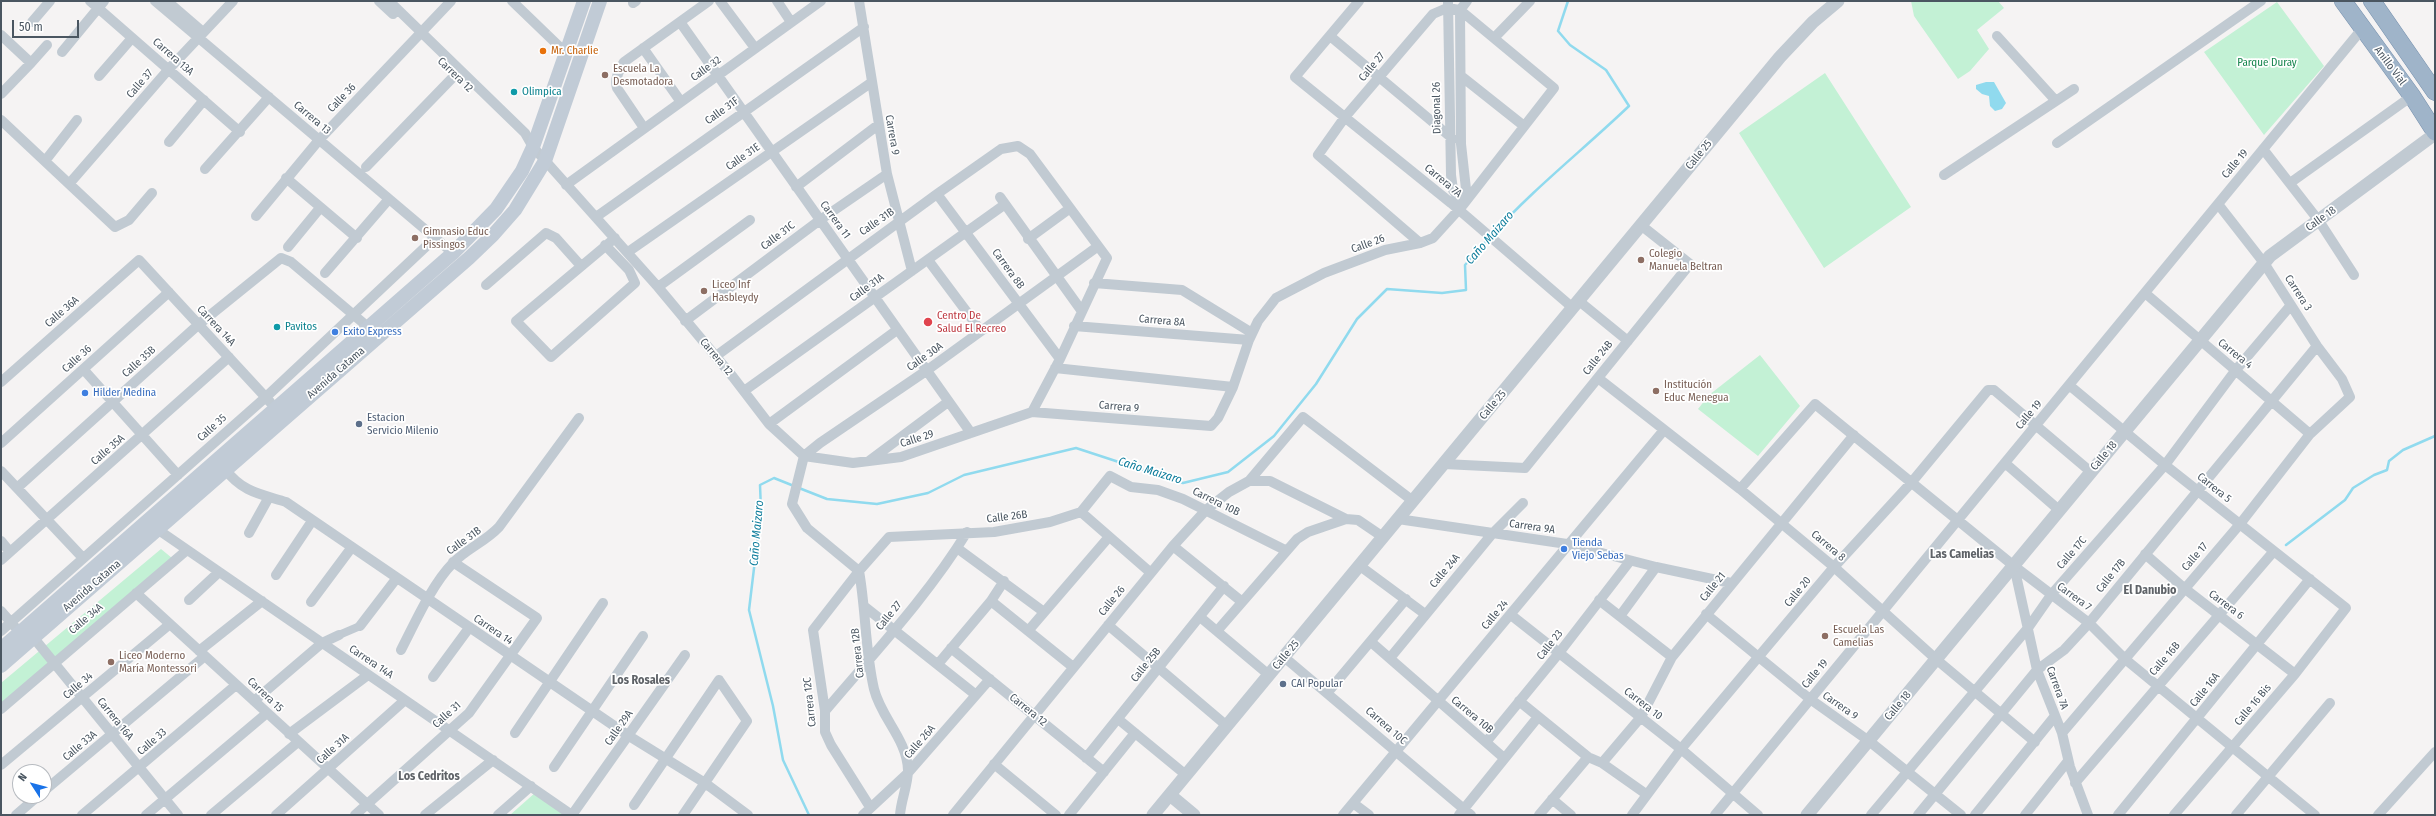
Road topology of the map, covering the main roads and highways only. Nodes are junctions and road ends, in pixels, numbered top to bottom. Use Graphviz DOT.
graph roads {
  1 [pos="584,1"];
  2 [pos="600,1"];
  3 [pos="2343,1"];
  4 [pos="2372,1"];
  5 [pos="2435,92"];
  6 [pos="2435,133"];
  7 [pos="1,649"];
  8 [pos="1,666"];
  1 -- 7 [label="main road, Avenida Catama"];
  2 -- 8 [label="main road, Avenida Catama"];
  3 -- 6 [label="highway, Anillo Vial"];
  4 -- 5 [label="highway, Anillo Vial"];
}
